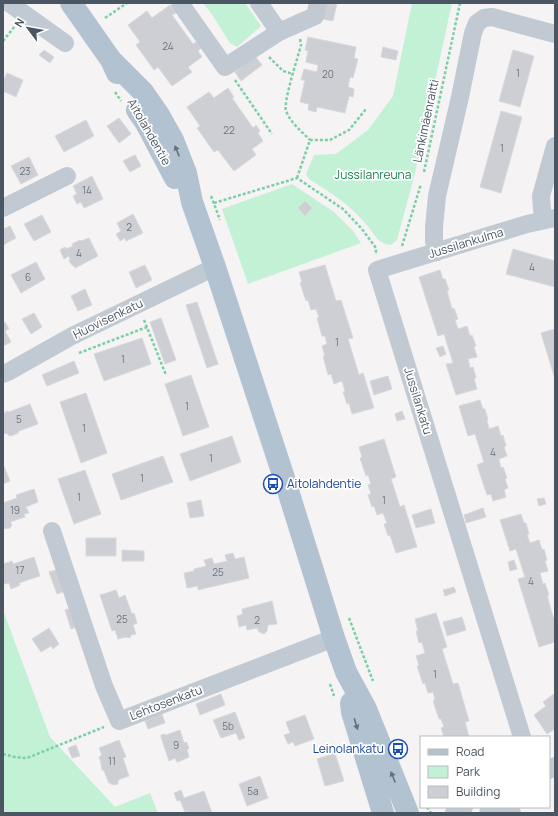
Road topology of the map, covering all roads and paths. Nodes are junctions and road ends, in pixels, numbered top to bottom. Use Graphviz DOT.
graph roads {
  1 [pos="10,3"];
  2 [pos="71,3"];
  3 [pos="127,3"];
  4 [pos="180,3"];
  5 [pos="259,3"];
  6 [pos="460,3"];
  7 [pos="316,10"];
  8 [pos="106,18"];
  9 [pos="296,25"];
  10 [pos="279,32"];
  11 [pos="555,34"];
  12 [pos="65,43"];
  13 [pos="259,45"];
  14 [pos="225,67"];
  15 [pos="293,74"];
  16 [pos="114,89"];
  17 [pos="122,102"];
  18 [pos="366,109"];
  19 [pos="272,134"];
  20 [pos="310,140"];
  21 [pos="555,146"];
  22 [pos="424,175"];
  23 [pos="67,176"];
  24 [pos="297,178"];
  25 [pos="422,182"];
  26 [pos="214,203"];
  27 [pos="3,208"];
  28 [pos="549,219"];
  29 [pos="437,252"];
  30 [pos="397,264"];
  31 [pos="215,267"];
  32 [pos="377,270"];
  33 [pos="138,304"];
  34 [pos="147,327"];
  35 [pos="79,353"];
  36 [pos="3,374"];
  37 [pos="166,375"];
  38 [pos="52,531"];
  39 [pos="334,638"];
  40 [pos="338,676"];
  41 [pos="335,702"];
  42 [pos="119,721"];
  43 [pos="522,736"];
  44 [pos="3,754"];
  45 [pos="383,813"];
  46 [pos="408,813"];
  1 -- 12 [label="street"];
  2 -- 31 [label="main road, Aitolahdentie"];
  3 -- 8 [label="path"];
  4 -- 14 [label="street"];
  5 -- 10 [label="street"];
  6 -- 22 [label="path, Länkimäenraitti"];
  7 -- 9 [label="street"];
  9 -- 10 [label="street"];
  9 -- 15 [label="path"];
  10 -- 13 [label="street"];
  11 -- 29 [label="street"];
  13 -- 14 [label="street"];
  13 -- 15 [label="path"];
  14 -- 19 [label="path"];
  15 -- 20 [label="path"];
  16 -- 17 [label="path"];
  18 -- 20 [label="path"];
  20 -- 24 [label="path"];
  21 -- 28 [label="street"];
  23 -- 27 [label="street"];
  24 -- 26 [label="path"];
  24 -- 32 [label="path"];
  25 -- 30 [label="path"];
  28 -- 29 [label="street, Jussilankulma"];
  29 -- 30 [label="street, Jussilankulma"];
  30 -- 32 [label="street, Jussilankulma"];
  31 -- 33 [label="street, Huovisenkatu"];
  31 -- 39 [label="main road, Aitolahdentie"];
  32 -- 43 [label="street, Jussilankatu"];
  33 -- 34 [label="path"];
  33 -- 36 [label="street, Huovisenkatu"];
  34 -- 35 [label="path"];
  34 -- 37 [label="path"];
  38 -- 42 [label="street, Lehtosenkatu"];
  39 -- 40 [label="main road, Aitolahdentie"];
  39 -- 42 [label="street, Lehtosenkatu"];
  40 -- 41 [label="path"];
  40 -- 45 [label="main road, Aitolahdentie, one-way"];
  46 -- 40 [label="main road, Aitolahdentie, one-way"];
  42 -- 44 [label="path"];
}
